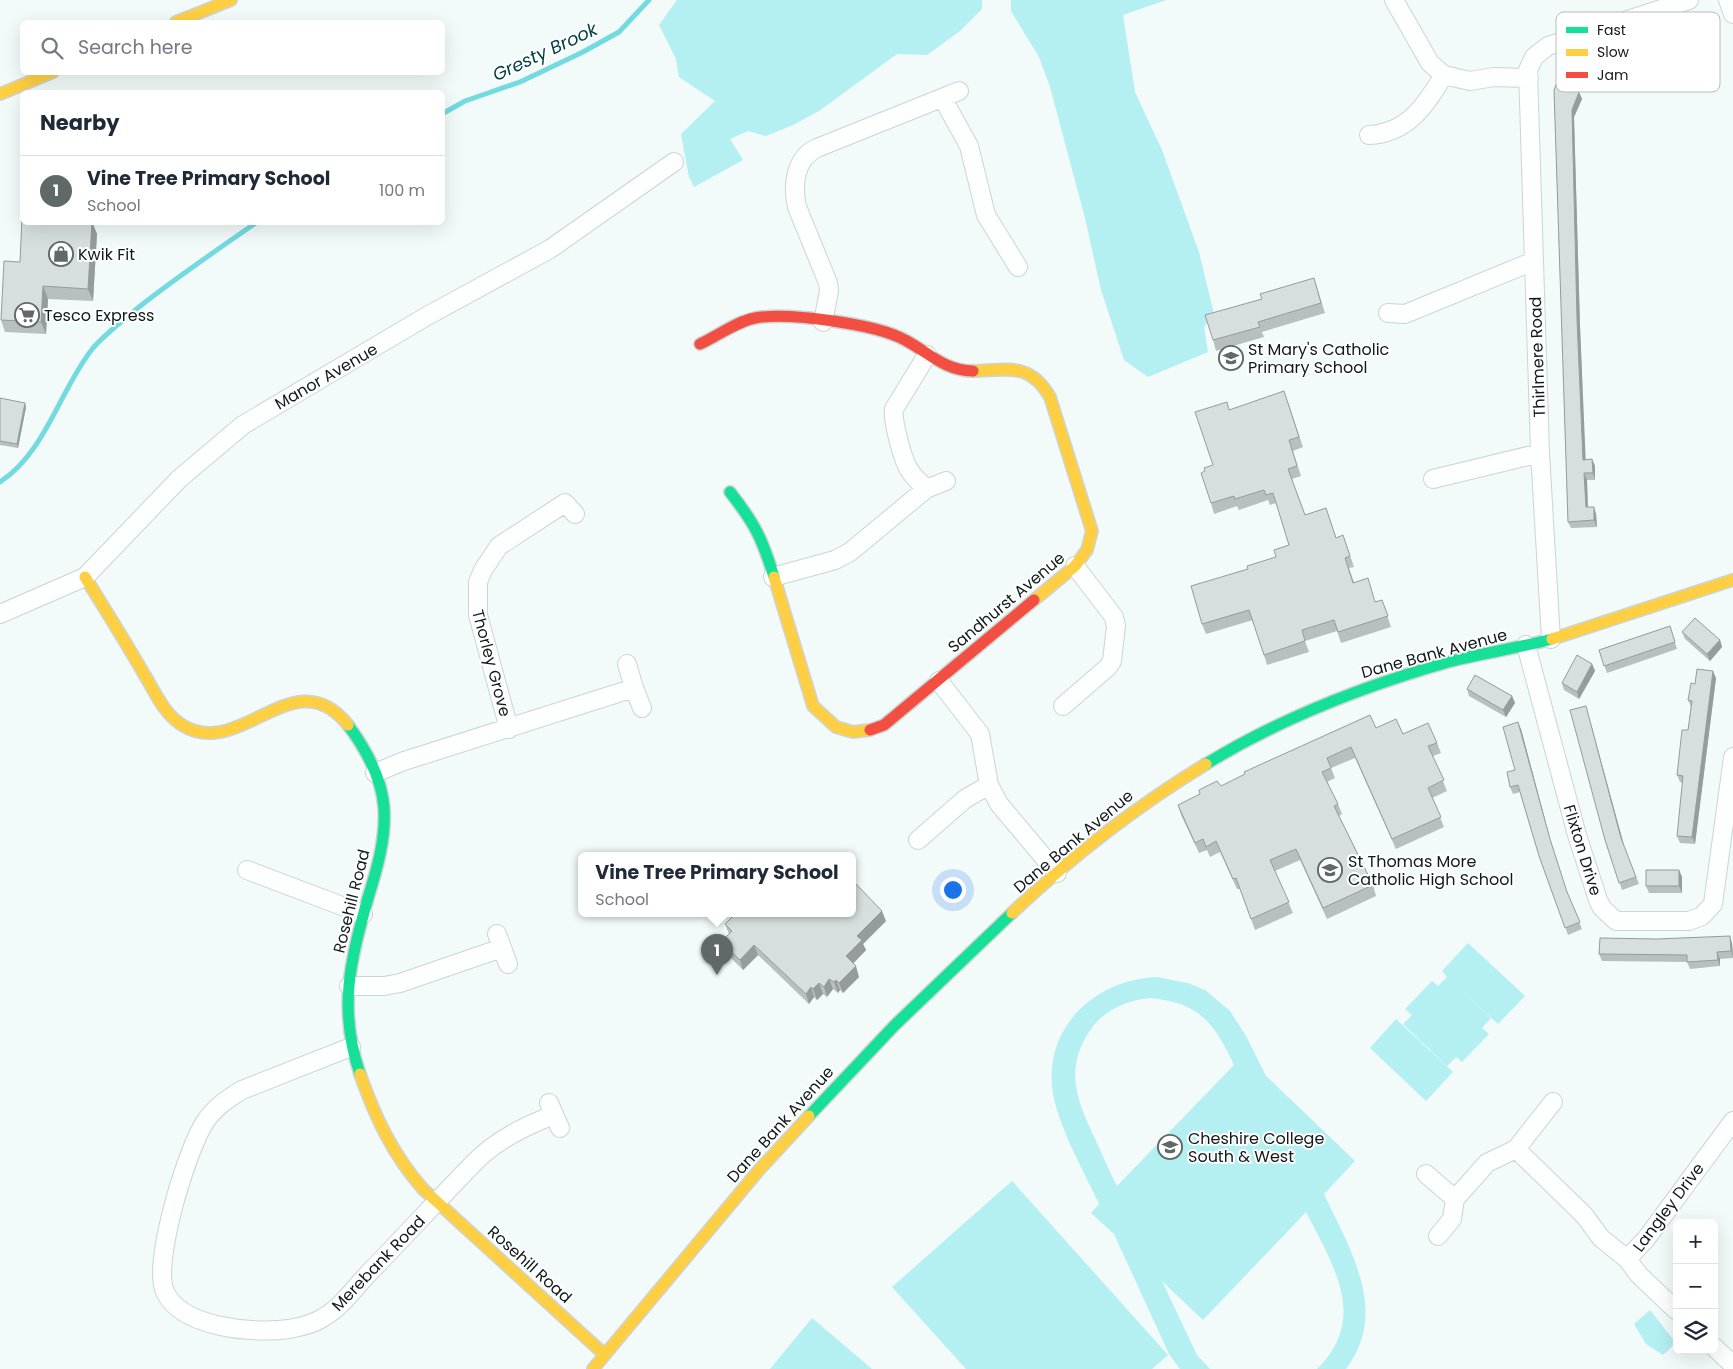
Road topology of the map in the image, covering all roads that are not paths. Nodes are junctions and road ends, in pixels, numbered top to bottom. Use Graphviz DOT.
graph roads {
  1 [pos="1394,0"];
  2 [pos="1689,0"];
  3 [pos="1728,0"];
  4 [pos="222,2"];
  5 [pos="1652,12"];
  6 [pos="1733,14"];
  7 [pos="181,20"];
  8 [pos="1556,43"];
  9 [pos="46,75"];
  10 [pos="1444,75"];
  11 [pos="1529,78"];
  12 [pos="959,91"];
  13 [pos="0,94"];
  14 [pos="943,99"];
  15 [pos="1368,135"];
  16 [pos="674,162"];
  17 [pos="1534,261"];
  18 [pos="1018,267"];
  19 [pos="1388,313"];
  20 [pos="823,322"];
  21 [pos="700,344"];
  22 [pos="927,355"];
  23 [pos="1540,453"];
  24 [pos="1433,479"];
  25 [pos="946,481"];
  26 [pos="926,489"];
  27 [pos="730,492"];
  28 [pos="566,502"];
  29 [pos="1075,566"];
  30 [pos="85,577"];
  31 [pos="773,577"];
  32 [pos="1733,580"];
  33 [pos="0,614"];
  34 [pos="1552,639"];
  35 [pos="1526,645"];
  36 [pos="627,664"];
  37 [pos="939,681"];
  38 [pos="634,688"];
  39 [pos="1064,706"];
  40 [pos="642,708"];
  41 [pos="510,729"];
  42 [pos="1733,757"];
  43 [pos="375,773"];
  44 [pos="989,785"];
  45 [pos="918,840"];
  46 [pos="247,870"];
  47 [pos="1057,873"];
  48 [pos="363,914"];
  49 [pos="502,949"];
  50 [pos="349,986"];
  51 [pos="351,1047"];
  52 [pos="1553,1102"];
  53 [pos="554,1115"];
  54 [pos="1733,1121"];
  55 [pos="1516,1149"];
  56 [pos="1426,1174"];
  57 [pos="1455,1199"];
  58 [pos="437,1203"];
  59 [pos="1438,1236"];
  60 [pos="1627,1259"];
  61 [pos="1674,1309"];
  62 [pos="1718,1351"];
  63 [pos="605,1355"];
  64 [pos="1733,1365"];
  65 [pos="593,1369"];
  1 -- 10 [label="street"];
  2 -- 5 [label="street, Thirlmere Road"];
  3 -- 6 [label="street"];
  4 -- 7 [label="street"];
  8 -- 11 [label="street, Thirlmere Road"];
  9 -- 13 [label="street"];
  10 -- 11 [label="street"];
  10 -- 15 [label="street"];
  11 -- 17 [label="street, Thirlmere Road"];
  12 -- 14 [label="street"];
  14 -- 18 [label="street"];
  14 -- 20 [label="street"];
  16 -- 30 [label="street, Manor Avenue"];
  17 -- 19 [label="street"];
  17 -- 23 [label="street, Thirlmere Road"];
  20 -- 21 [label="street, Sandhurst Avenue"];
  20 -- 22 [label="street, Sandhurst Avenue"];
  22 -- 26 [label="street"];
  22 -- 29 [label="street, Sandhurst Avenue"];
  23 -- 24 [label="street"];
  23 -- 34 [label="street, Thirlmere Road"];
  25 -- 26 [label="street"];
  26 -- 31 [label="street"];
  27 -- 31 [label="street, Sandhurst Avenue"];
  28 -- 41 [label="street, Thorley Grove"];
  29 -- 37 [label="street, Sandhurst Avenue"];
  29 -- 39 [label="street"];
  30 -- 33 [label="street, Manor Avenue"];
  30 -- 43 [label="street, Rosehill Road"];
  31 -- 37 [label="street, Sandhurst Avenue"];
  32 -- 34 [label="street, Dane Bank Avenue"];
  34 -- 35 [label="street, Dane Bank Avenue"];
  35 -- 42 [label="street, Flixton Drive"];
  35 -- 47 [label="street, Dane Bank Avenue"];
  36 -- 38 [label="street"];
  37 -- 44 [label="street"];
  38 -- 40 [label="street"];
  38 -- 41 [label="street"];
  41 -- 43 [label="street"];
  43 -- 48 [label="street, Rosehill Road"];
  44 -- 45 [label="street"];
  44 -- 47 [label="street"];
  46 -- 48 [label="street"];
  47 -- 63 [label="street, Dane Bank Avenue"];
  48 -- 50 [label="street, Rosehill Road"];
  49 -- 50 [label="street"];
  50 -- 51 [label="street, Rosehill Road"];
  51 -- 58 [label="street, Rosehill Road"];
  51 -- 58 [label="street, Merebank Road"];
  52 -- 55 [label="street"];
  53 -- 58 [label="street, Merebank Road"];
  54 -- 60 [label="street, Langley Drive"];
  55 -- 57 [label="street"];
  55 -- 60 [label="street"];
  56 -- 57 [label="street"];
  57 -- 59 [label="street"];
  58 -- 63 [label="street, Rosehill Road"];
  60 -- 61 [label="street, Langley Drive"];
  62 -- 64 [label="street"];
  63 -- 65 [label="street, Dane Bank Avenue"];
}
